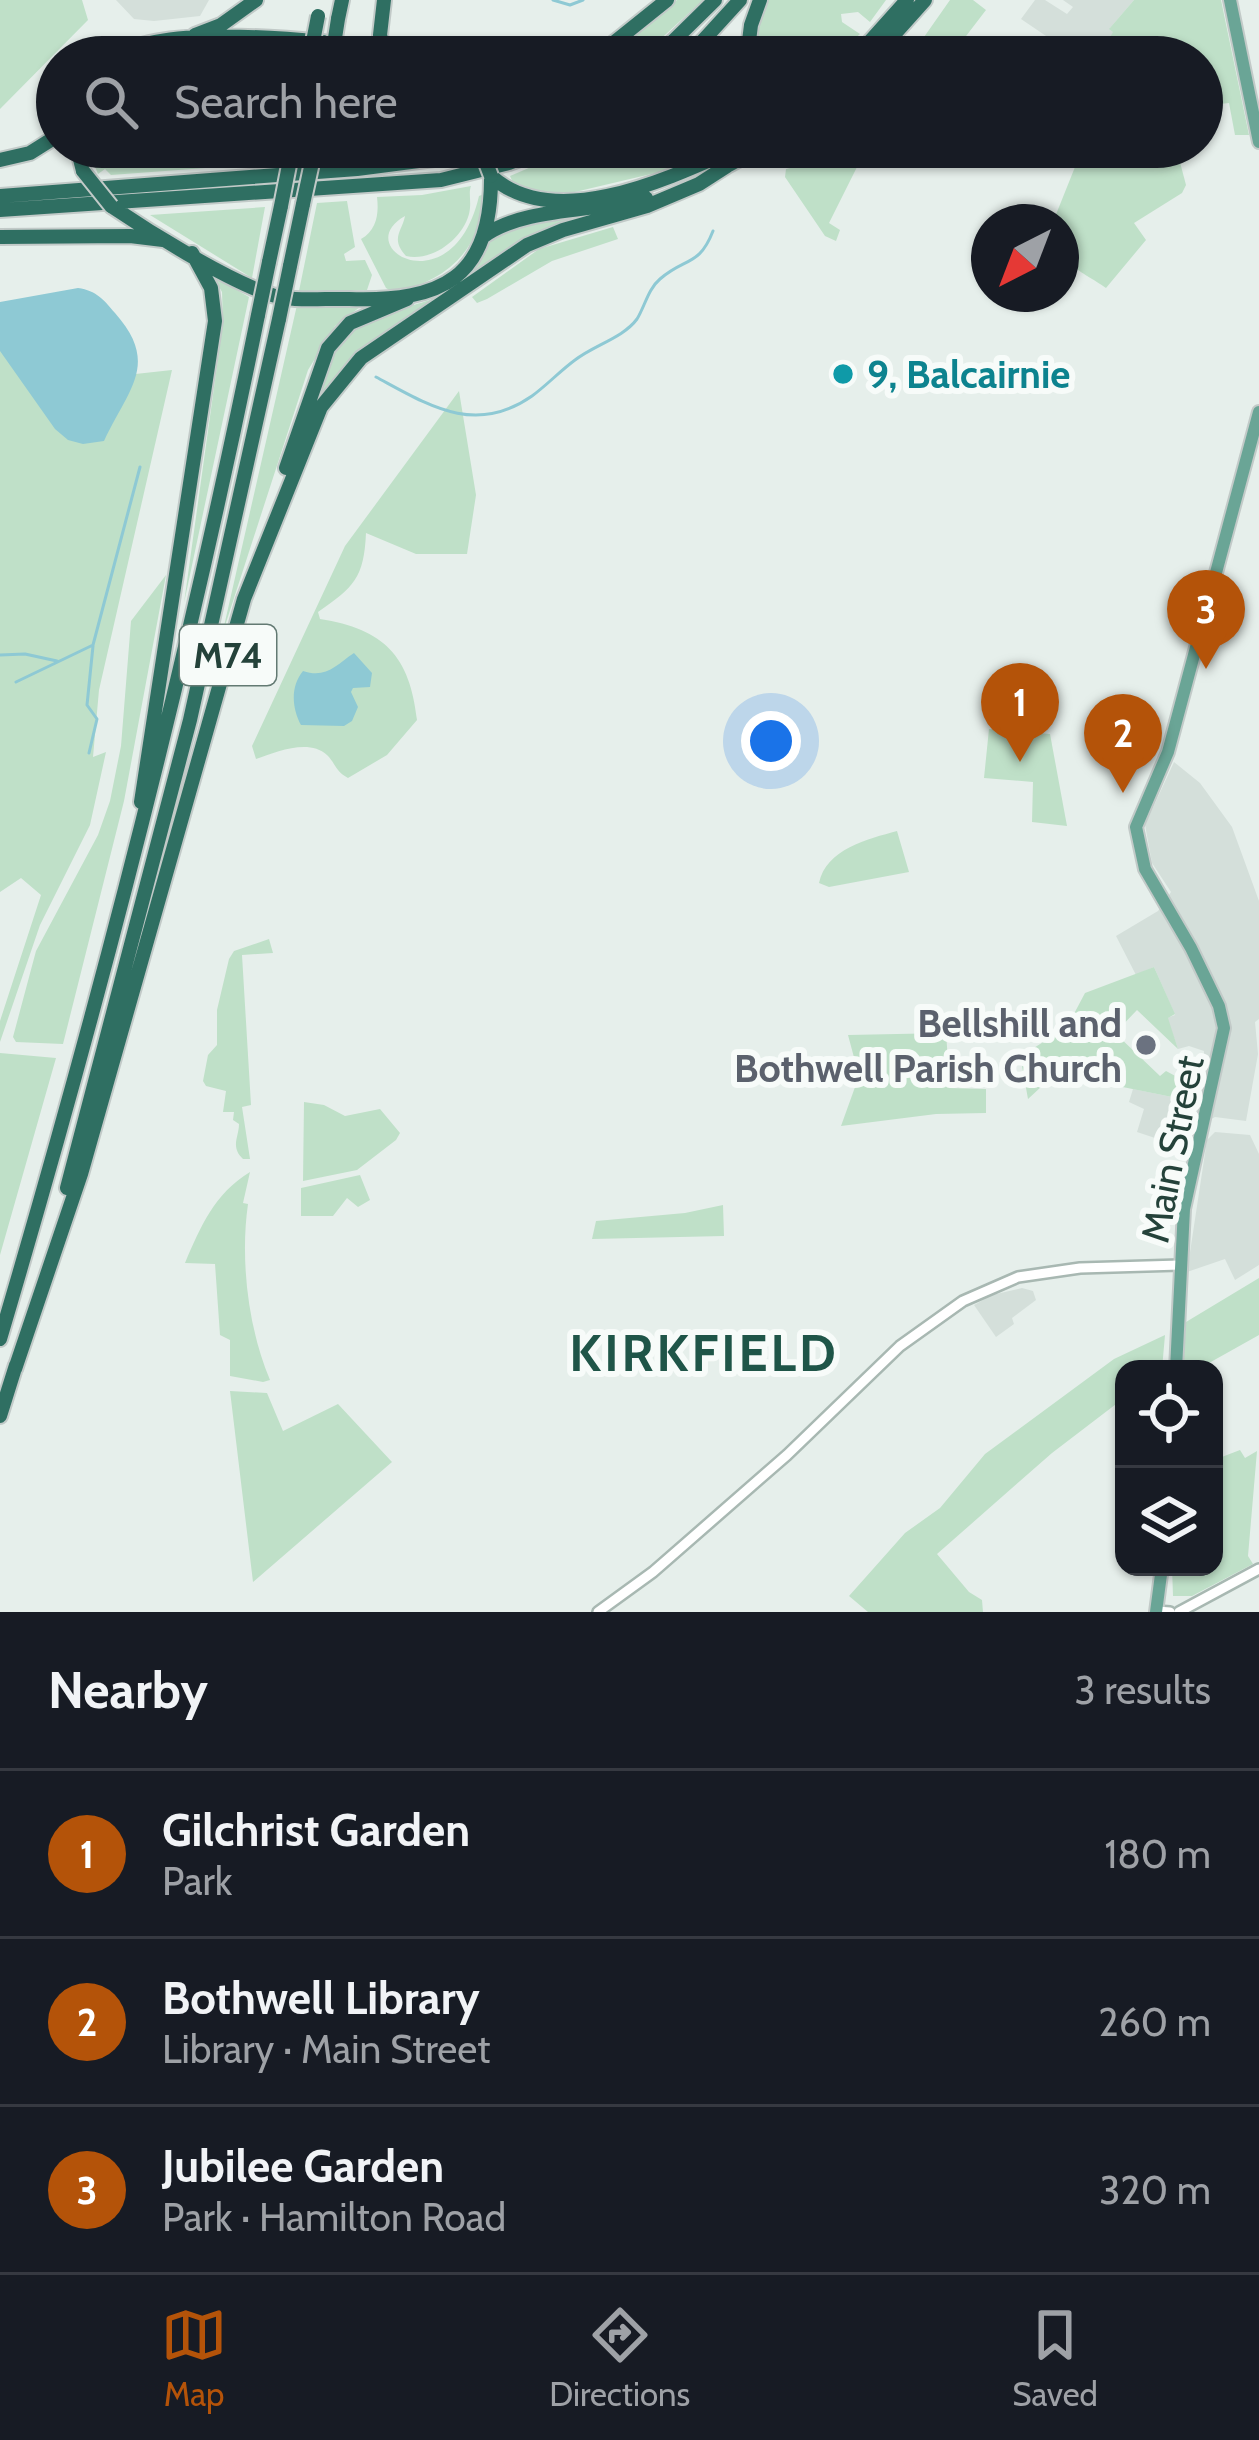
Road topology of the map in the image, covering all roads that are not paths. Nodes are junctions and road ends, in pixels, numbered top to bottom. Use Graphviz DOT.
graph roads {
  1 [pos="256,0"];
  2 [pos="342,0"];
  3 [pos="384,0"];
  4 [pos="667,0"];
  5 [pos="715,0"];
  6 [pos="740,0"];
  7 [pos="760,0"];
  8 [pos="907,0"];
  9 [pos="926,0"];
  10 [pos="1230,0"];
  11 [pos="190,36"];
  12 [pos="335,36"];
  13 [pos="381,36"];
  14 [pos="622,36"];
  15 [pos="678,36"];
  16 [pos="707,36"];
  17 [pos="750,36"];
  18 [pos="875,36"];
  19 [pos="893,36"];
  20 [pos="1259,142"];
  21 [pos="36,149"];
  22 [pos="0,160"];
  23 [pos="82,168"];
  24 [pos="288,168"];
  25 [pos="311,168"];
  26 [pos="370,168"];
  27 [pos="489,168"];
  28 [pos="491,168"];
  29 [pos="696,168"];
  30 [pos="722,168"];
  31 [pos="723,168"];
  32 [pos="494,181"];
  33 [pos="0,196"];
  34 [pos="0,211"];
  35 [pos="484,236"];
  36 [pos="0,237"];
  37 [pos="174,242"];
  38 [pos="192,253"];
  39 [pos="407,299"];
  40 [pos="1259,412"];
  41 [pos="138,843"];
  42 [pos="148,889"];
  43 [pos="1180,1265"];
  44 [pos="0,1339"];
  45 [pos="1176,1360"];
  46 [pos="15,1369"];
  47 [pos="0,1416"];
  48 [pos="1259,1569"];
  49 [pos="1163,1576"];
  50 [pos="598,1612"];
  51 [pos="1165,1612"];
  1 -- 11 [label="highway"];
  2 -- 12 [label="highway, bridge"];
  3 -- 13 [label="highway"];
  4 -- 14 [label="highway"];
  5 -- 15 [label="highway"];
  6 -- 16 [label="highway"];
  7 -- 17 [label="highway"];
  8 -- 18 [label="highway"];
  9 -- 19 [label="highway"];
  10 -- 20 [label="main road"];
  21 -- 22 [label="highway"];
  23 -- 37 [label="highway, bridge"];
  24 -- 41 [label="highway, M74, bridge"];
  25 -- 42 [label="highway, M74, bridge"];
  26 -- 33 [label="highway"];
  27 -- 34 [label="highway"];
  28 -- 32 [label="highway, bridge"];
  29 -- 32 [label="highway"];
  30 -- 35 [label="highway"];
  31 -- 46 [label="highway, M74"];
  32 -- 35 [label="highway"];
  35 -- 39 [label="highway"];
  36 -- 37 [label="highway"];
  37 -- 38 [label="highway"];
  38 -- 39 [label="highway"];
  38 -- 41 [label="highway, M74"];
  39 -- 42 [label="highway"];
  40 -- 43 [label="main road, Main Street"];
  41 -- 44 [label="highway, M74"];
  42 -- 46 [label="highway, M74"];
  43 -- 45 [label="main road, Main Street"];
  43 -- 50 [label="street"];
  46 -- 47 [label="highway, M74"];
  48 -- 51 [label="street"];
  49 -- 51 [label="main road"];
}
